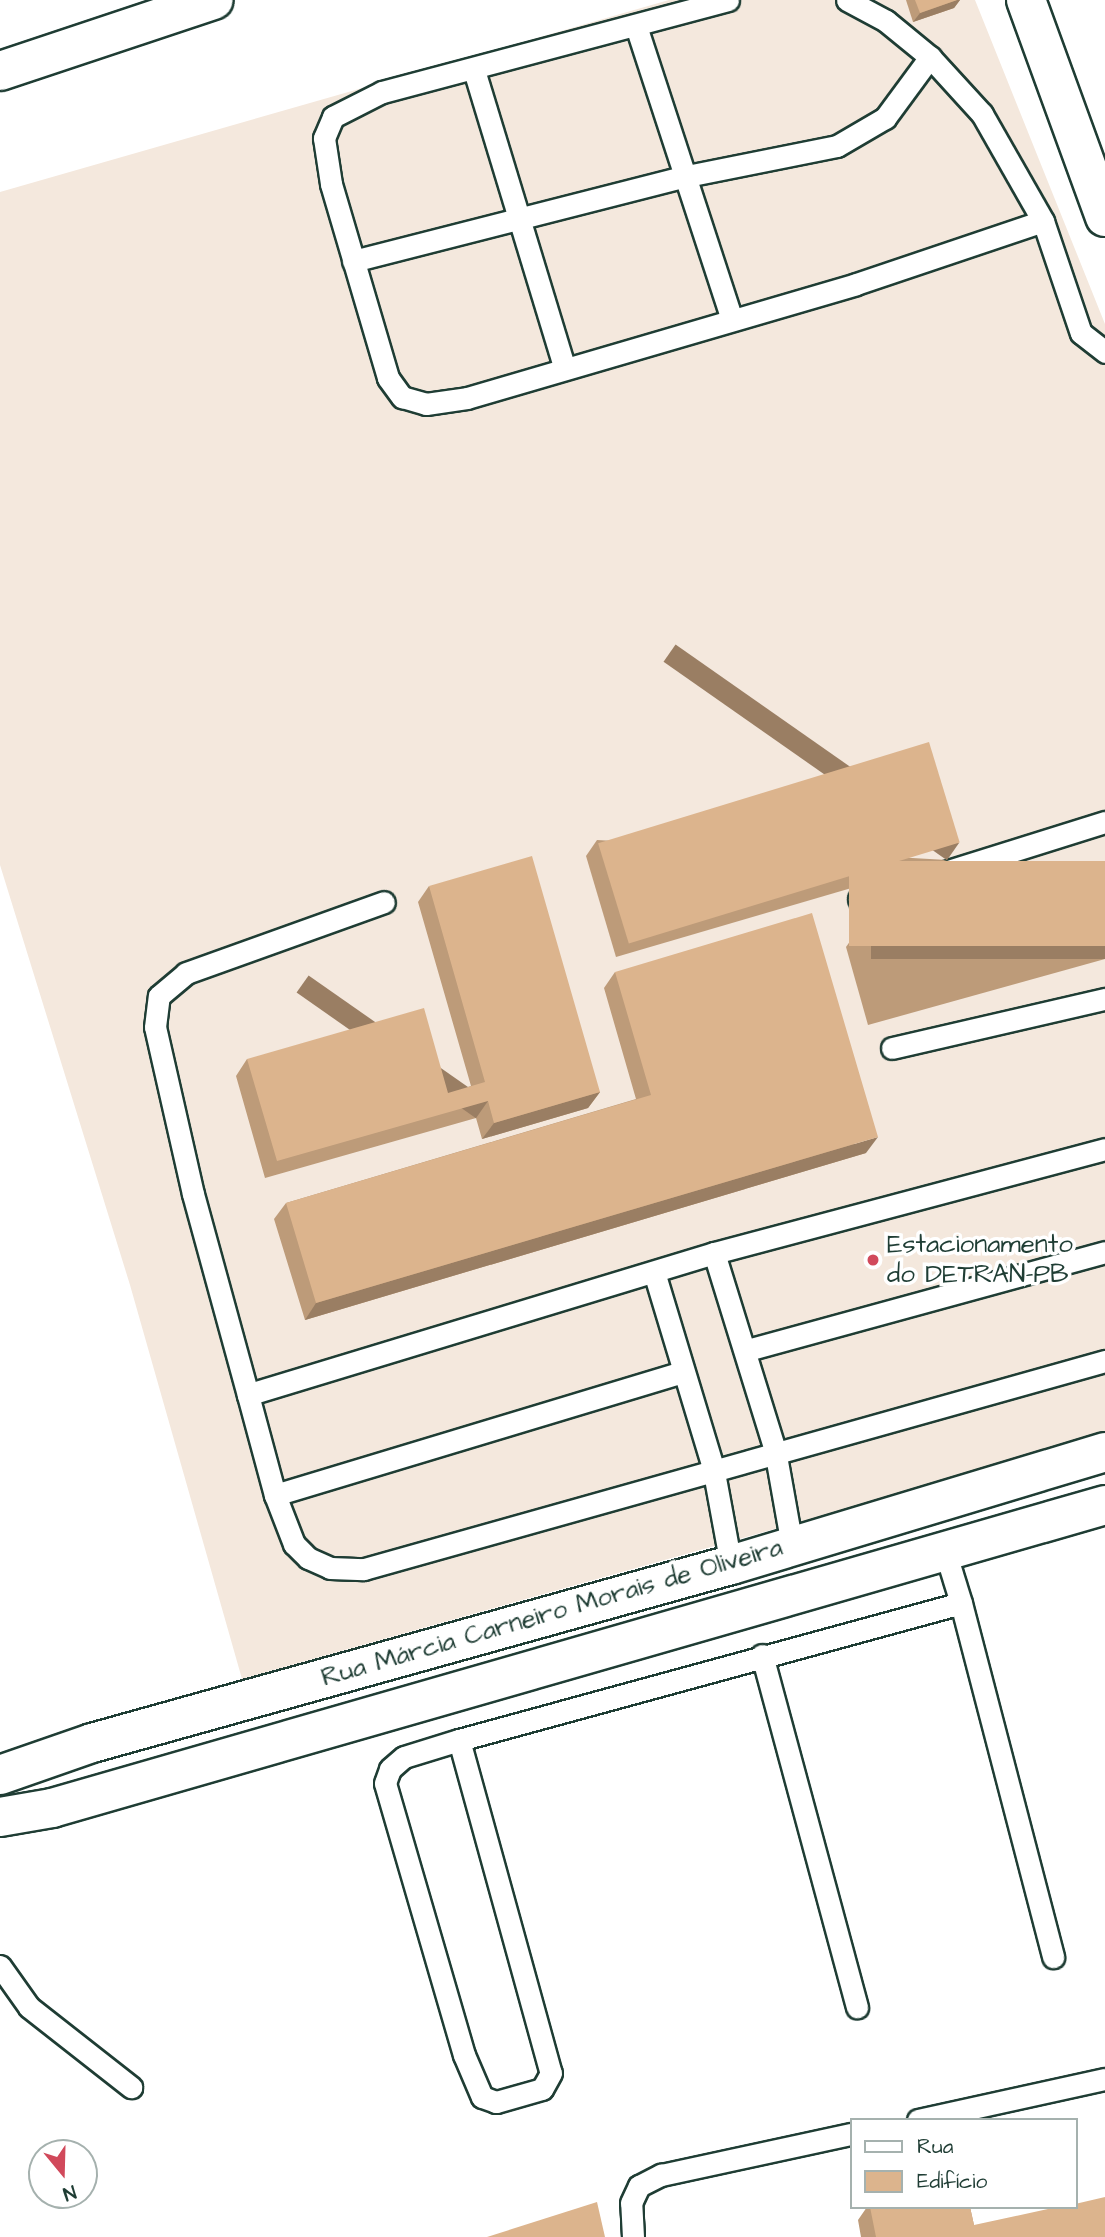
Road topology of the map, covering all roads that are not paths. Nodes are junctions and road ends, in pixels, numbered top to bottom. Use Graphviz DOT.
graph roads {
  1 [pos="728,0"];
  2 [pos="847,0"];
  3 [pos="1026,0"];
  4 [pos="198,3"];
  5 [pos="636,26"];
  6 [pos="930,57"];
  7 [pos="474,70"];
  8 [pos="0,71"];
  9 [pos="682,177"];
  10 [pos="516,216"];
  11 [pos="1105,217"];
  12 [pos="1043,221"];
  13 [pos="353,261"];
  14 [pos="732,320"];
  15 [pos="1105,352"];
  16 [pos="564,367"];
  17 [pos="1105,822"];
  18 [pos="859,899"];
  19 [pos="384,902"];
  20 [pos="1105,999"];
  21 [pos="892,1048"];
  22 [pos="1105,1149"];
  23 [pos="1105,1252"];
  24 [pos="714,1253"];
  25 [pos="654,1272"];
  26 [pos="747,1350"];
  27 [pos="1105,1361"];
  28 [pos="683,1372"];
  29 [pos="248,1395"];
  30 [pos="775,1450"];
  31 [pos="1105,1452"];
  32 [pos="713,1467"];
  33 [pos="275,1495"];
  34 [pos="1105,1505"];
  35 [pos="792,1545"];
  36 [pos="945,1551"];
  37 [pos="731,1565"];
  38 [pos="961,1603"];
  39 [pos="762,1655"];
  40 [pos="459,1740"];
  41 [pos="0,1775"];
  42 [pos="0,1817"];
  43 [pos="1053,1957"];
  44 [pos="0,1966"];
  45 [pos="857,2007"];
  46 [pos="1105,2079"];
  47 [pos="131,2087"];
  48 [pos="927,2118"];
  49 [pos="850,2134"];
  50 [pos="633,2237"];
  1 -- 5 [label="lane"];
  2 -- 6 [label="lane"];
  3 -- 11 [label="street"];
  4 -- 8 [label="street"];
  5 -- 7 [label="lane"];
  5 -- 9 [label="lane"];
  6 -- 9 [label="lane"];
  6 -- 12 [label="lane"];
  7 -- 10 [label="lane"];
  7 -- 13 [label="lane"];
  9 -- 10 [label="lane"];
  9 -- 14 [label="lane"];
  10 -- 13 [label="lane"];
  10 -- 16 [label="lane"];
  12 -- 14 [label="lane"];
  12 -- 15 [label="lane"];
  13 -- 16 [label="lane"];
  14 -- 16 [label="lane"];
  17 -- 18 [label="lane"];
  19 -- 29 [label="lane"];
  20 -- 21 [label="lane"];
  22 -- 24 [label="lane"];
  23 -- 26 [label="lane"];
  24 -- 25 [label="lane"];
  24 -- 26 [label="lane"];
  25 -- 28 [label="lane"];
  25 -- 29 [label="lane"];
  26 -- 30 [label="lane"];
  27 -- 30 [label="lane"];
  28 -- 32 [label="lane"];
  28 -- 33 [label="lane"];
  29 -- 33 [label="lane"];
  30 -- 32 [label="lane"];
  30 -- 35 [label="lane"];
  31 -- 35 [label="street, Rua Márcia Carneiro Morais de Oliveira"];
  32 -- 33 [label="lane"];
  32 -- 37 [label="lane"];
  34 -- 36 [label="street, Rua Márcia Carneiro Morais de Oliveira"];
  35 -- 37 [label="street, Rua Márcia Carneiro Morais de Oliveira"];
  36 -- 38 [label="lane"];
  36 -- 42 [label="street, Rua Márcia Carneiro Morais de Oliveira"];
  37 -- 41 [label="street, Rua Márcia Carneiro Morais de Oliveira"];
  38 -- 39 [label="lane"];
  38 -- 43 [label="lane"];
  39 -- 40 [label="lane"];
  39 -- 45 [label="lane"];
  40 -- 40 [label="lane"];
  44 -- 47 [label="lane"];
  46 -- 48 [label="lane"];
  49 -- 50 [label="lane"];
}
